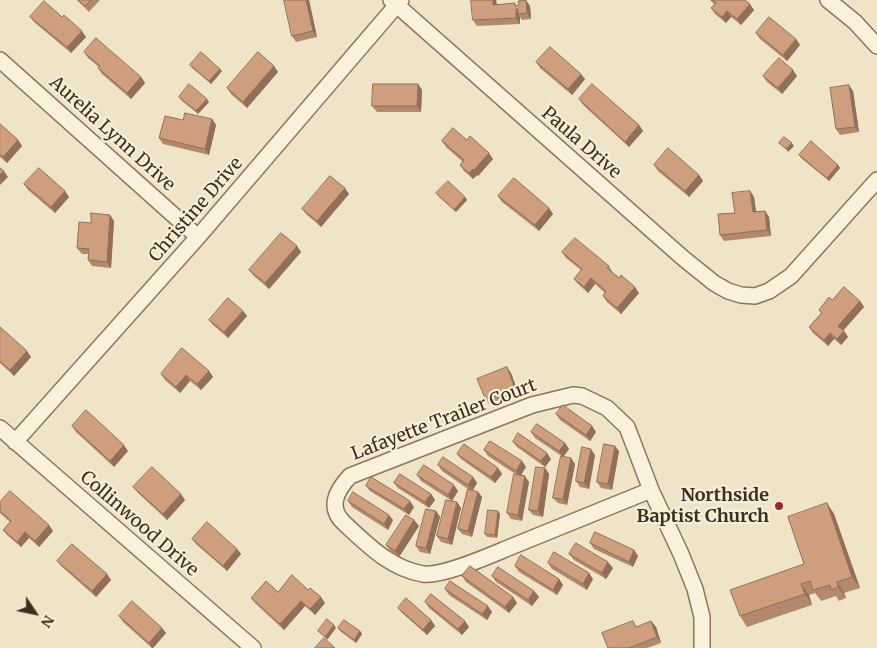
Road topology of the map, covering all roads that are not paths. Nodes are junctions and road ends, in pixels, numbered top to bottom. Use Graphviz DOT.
graph roads {
  1 [pos="828,0"];
  2 [pos="396,2"];
  3 [pos="877,46"];
  4 [pos="0,60"];
  5 [pos="877,180"];
  6 [pos="198,237"];
  7 [pos="0,428"];
  8 [pos="15,442"];
  9 [pos="651,490"];
  10 [pos="253,648"];
  11 [pos="702,648"];
  1 -- 3 [label="street"];
  2 -- 5 [label="street, Paula Drive"];
  2 -- 6 [label="street, Christine Drive"];
  4 -- 6 [label="street, Aurelia Lynn Drive"];
  6 -- 8 [label="street, Christine Drive"];
  7 -- 8 [label="street, Collinwood Drive"];
  8 -- 10 [label="street, Collinwood Drive"];
  9 -- 9 [label="street, Lafayette Trailer Court"];
  9 -- 11 [label="street, Lafayette Trailer Court"];
}
